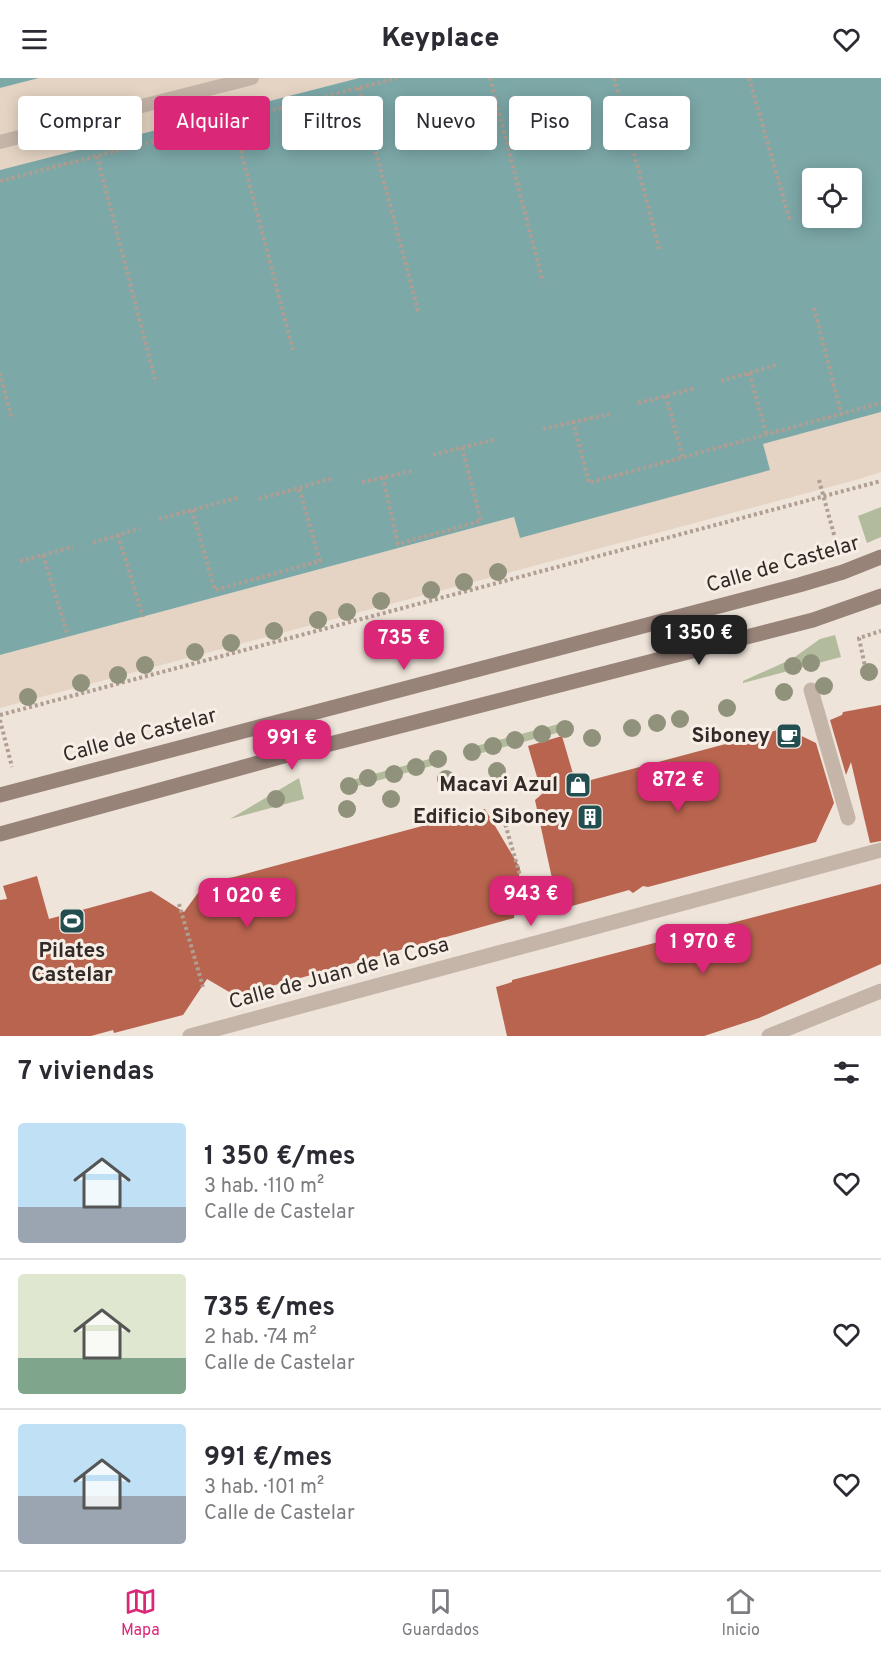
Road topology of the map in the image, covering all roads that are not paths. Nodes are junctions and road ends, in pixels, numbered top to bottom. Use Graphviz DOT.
graph roads {
  1 [pos="252,78"];
  2 [pos="0,142"];
  3 [pos="881,557"];
  4 [pos="881,596"];
  5 [pos="811,690"];
  6 [pos="0,795"];
  7 [pos="848,818"];
  8 [pos="0,834"];
  9 [pos="881,850"];
  10 [pos="881,991"];
  11 [pos="190,1036"];
  12 [pos="769,1036"];
  1 -- 2 [label="lane"];
  3 -- 6 [label="main road, Calle de Castelar"];
  4 -- 8 [label="main road"];
  5 -- 7 [label="street"];
  9 -- 11 [label="street, Calle de Juan de la Cosa"];
  10 -- 12 [label="street"];
}
